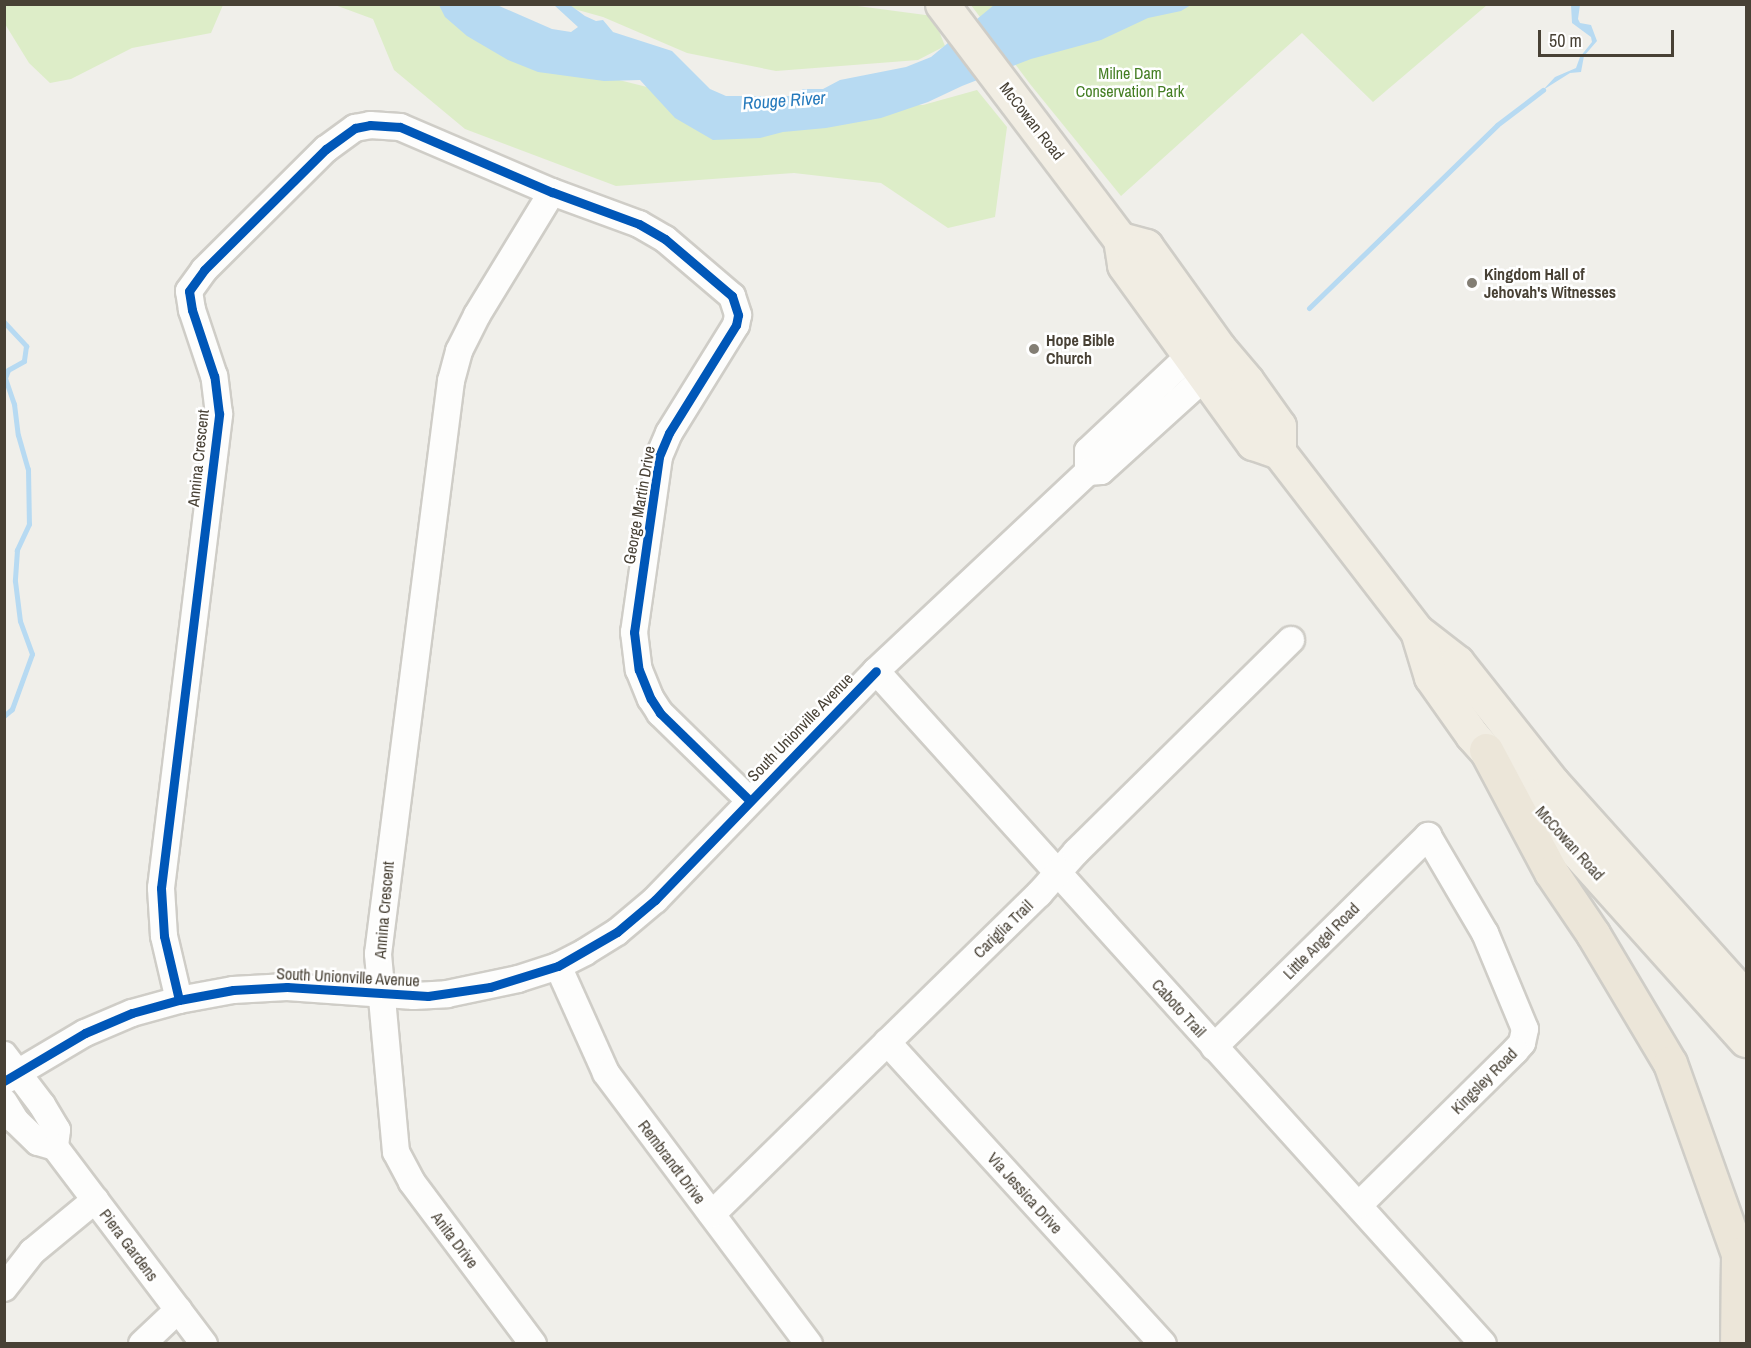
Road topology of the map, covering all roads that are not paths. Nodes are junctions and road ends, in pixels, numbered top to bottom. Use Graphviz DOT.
graph roads {
  1 [pos="949,14"];
  2 [pos="552,192"];
  3 [pos="1204,360"];
  4 [pos="1417,631"];
  5 [pos="1290,640"];
  6 [pos="876,670"];
  7 [pos="1486,750"];
  8 [pos="749,800"];
  9 [pos="1428,836"];
  10 [pos="1058,872"];
  11 [pos="558,966"];
  12 [pos="381,994"];
  13 [pos="1746,998"];
  14 [pos="179,1000"];
  15 [pos="1746,1040"];
  16 [pos="887,1042"];
  17 [pos="1214,1047"];
  18 [pos="8,1069"];
  19 [pos="4,1102"];
  20 [pos="394,1129"];
  21 [pos="55,1147"];
  22 [pos="95,1200"];
  23 [pos="1359,1205"];
  24 [pos="712,1214"];
  25 [pos="4,1288"];
  26 [pos="178,1310"];
  27 [pos="142,1344"];
  28 [pos="204,1344"];
  29 [pos="533,1344"];
  30 [pos="809,1344"];
  31 [pos="1163,1344"];
  32 [pos="1483,1344"];
  33 [pos="1737,1344"];
  1 -- 3 [label="main road, McCowan Road"];
  2 -- 8 [label="street, George Martin Drive"];
  2 -- 12 [label="street, Annina Crescent"];
  2 -- 14 [label="street, Annina Crescent"];
  3 -- 4 [label="main road, McCowan Road"];
  3 -- 6 [label="street, South Unionville Avenue"];
  4 -- 7 [label="main road, McCowan Road"];
  4 -- 13 [label="main road, McCowan Road"];
  5 -- 10 [label="street, Cariglia Trail"];
  6 -- 8 [label="street, South Unionville Avenue"];
  6 -- 10 [label="street, Caboto Trail"];
  7 -- 15 [label="main road, McCowan Road"];
  7 -- 33 [label="highway"];
  8 -- 11 [label="street, South Unionville Avenue"];
  9 -- 17 [label="street, Little Angel Road"];
  9 -- 23 [label="street, Kingsley Road"];
  10 -- 16 [label="street, Cariglia Trail"];
  10 -- 17 [label="street, Caboto Trail"];
  11 -- 12 [label="street, South Unionville Avenue"];
  11 -- 24 [label="street, Rembrandt Drive"];
  12 -- 14 [label="street, South Unionville Avenue"];
  12 -- 20 [label="street, Annina Crescent"];
  14 -- 18 [label="street, South Unionville Avenue"];
  16 -- 24 [label="street, Cariglia Trail"];
  16 -- 31 [label="street, Via Jessica Drive"];
  17 -- 23 [label="street, Caboto Trail"];
  18 -- 21 [label="street, Piera Gardens"];
  19 -- 21 [label="street, Piera Gardens"];
  20 -- 29 [label="street, Anita Drive"];
  21 -- 22 [label="street, Piera Gardens"];
  22 -- 25 [label="street"];
  22 -- 26 [label="street, Piera Gardens"];
  23 -- 32 [label="street, Caboto Trail"];
  24 -- 30 [label="street, Rembrandt Drive"];
  26 -- 27 [label="street"];
  26 -- 28 [label="street, Piera Gardens"];
}
